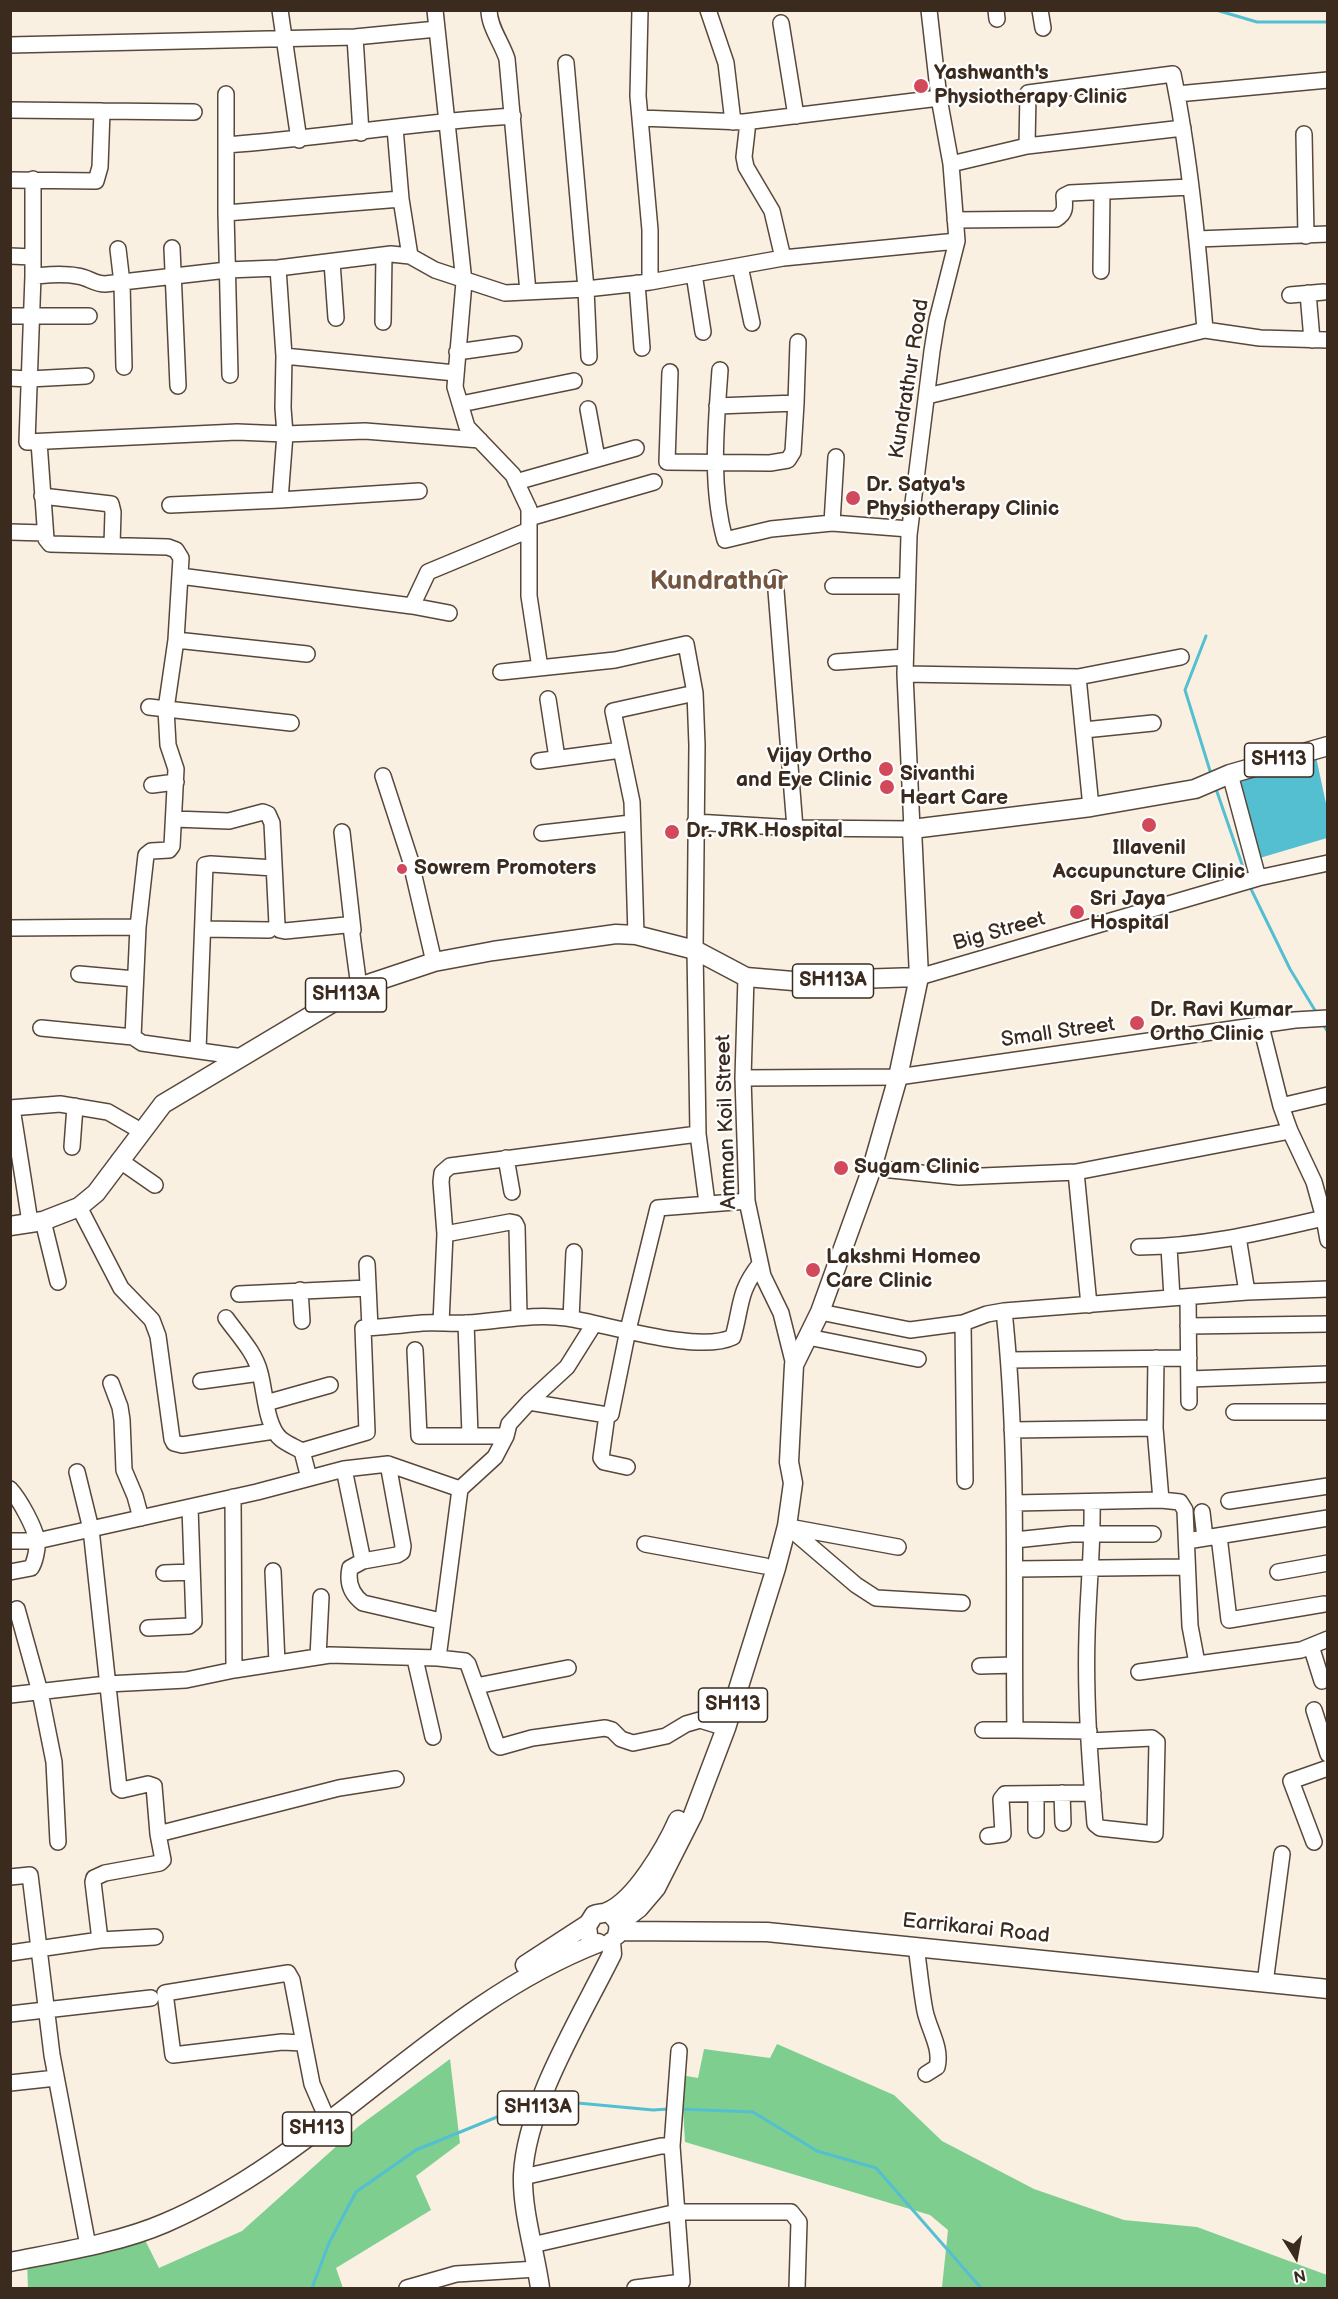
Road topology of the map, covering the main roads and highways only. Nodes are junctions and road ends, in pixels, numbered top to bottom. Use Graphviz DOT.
graph roads {
  1 [pos="1327,747"];
  2 [pos="919,977"];
  3 [pos="10,1226"];
  4 [pos="782,1525"];
  5 [pos="721,1727"];
  6 [pos="610,1930"];
  7 [pos="1328,1989"];
  8 [pos="325,2116"];
  9 [pos="87,2241"];
  10 [pos="10,2250"];
  11 [pos="10,2262"];
  12 [pos="540,2289"];
  1 -- 2 [label="main road, SH113"];
  2 -- 3 [label="main road, SH113A"];
  2 -- 4 [label="main road, SH113"];
  4 -- 5 [label="main road, SH113"];
  4 -- 5 [label="main road, SH113"];
  5 -- 6 [label="main road, SH113"];
  6 -- 7 [label="main road, Earrikarai Road"];
  6 -- 8 [label="main road, SH113"];
  6 -- 8 [label="main road, SH113"];
  6 -- 12 [label="main road, SH113A"];
  8 -- 9 [label="main road, SH113"];
  9 -- 10 [label="main road, SH113"];
  9 -- 11 [label="main road, SH113"];
}
